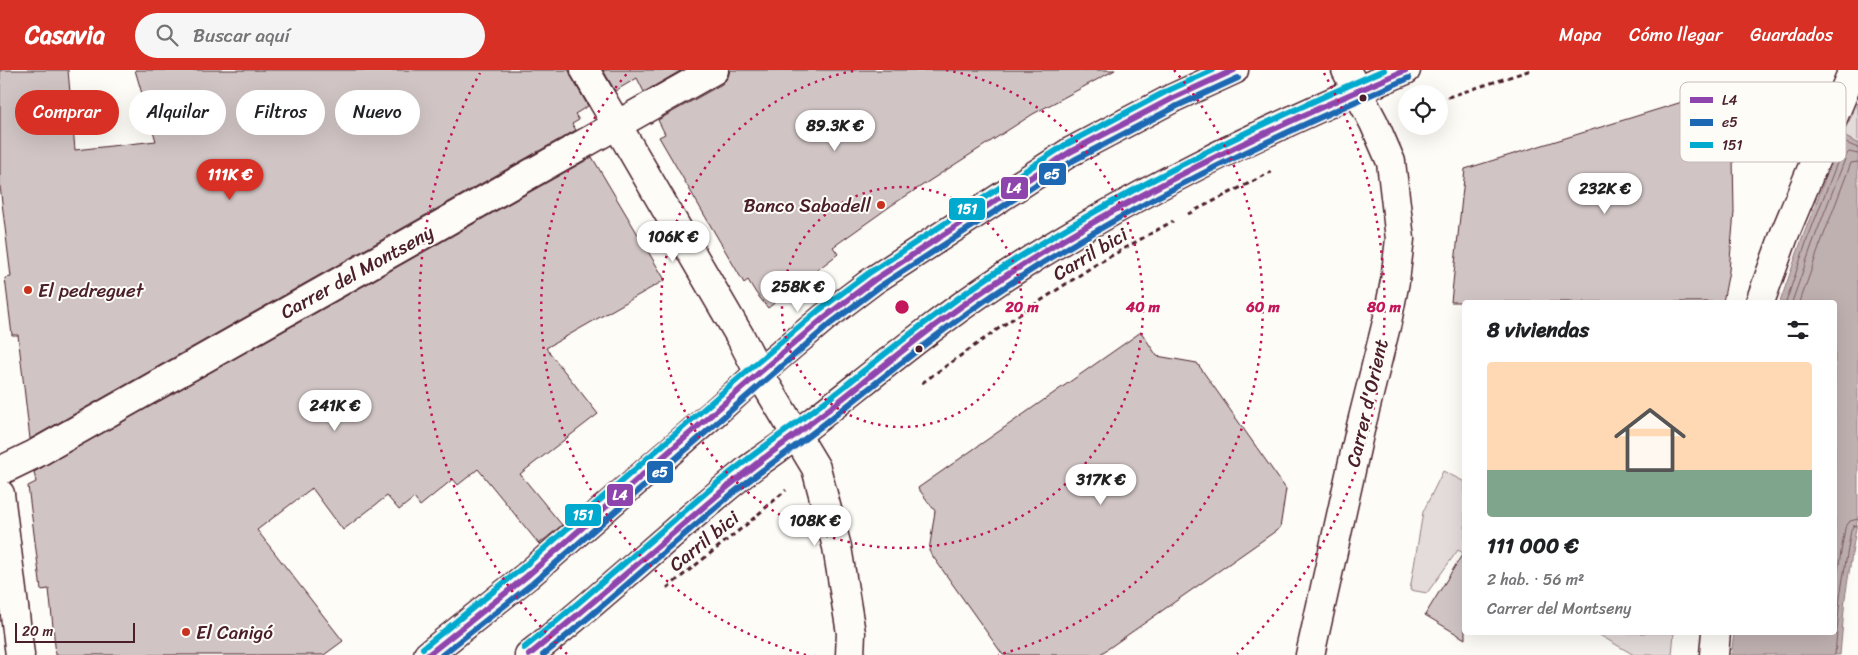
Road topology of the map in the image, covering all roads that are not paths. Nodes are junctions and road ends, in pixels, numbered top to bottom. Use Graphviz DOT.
graph roads {
  1 [pos="585,70"];
  2 [pos="714,70"];
  3 [pos="1234,70"];
  4 [pos="1406,70"];
  5 [pos="1853,70"];
  6 [pos="1351,80"];
  7 [pos="1846,87"];
  8 [pos="616,125"];
  9 [pos="1815,162"];
  10 [pos="1761,300"];
  11 [pos="759,372"];
  12 [pos="796,435"];
  13 [pos="0,471"];
  14 [pos="0,494"];
  15 [pos="1716,635"];
  16 [pos="20,655"];
  17 [pos="428,655"];
  18 [pos="530,655"];
  19 [pos="850,655"];
  20 [pos="1310,655"];
  21 [pos="1714,655"];
  1 -- 8 [label="street"];
  2 -- 8 [label="street, Carrer del Montseny"];
  3 -- 11 [label="street"];
  4 -- 6 [label="street"];
  5 -- 7 [label="street"];
  6 -- 12 [label="street"];
  6 -- 20 [label="street, Carrer d'Orient"];
  8 -- 11 [label="street"];
  8 -- 13 [label="street, Carrer del Montseny"];
  9 -- 10 [label="street"];
  11 -- 12 [label="street"];
  11 -- 17 [label="street"];
  12 -- 18 [label="street"];
  12 -- 19 [label="street"];
  14 -- 16 [label="street"];
  15 -- 21 [label="street"];
}
